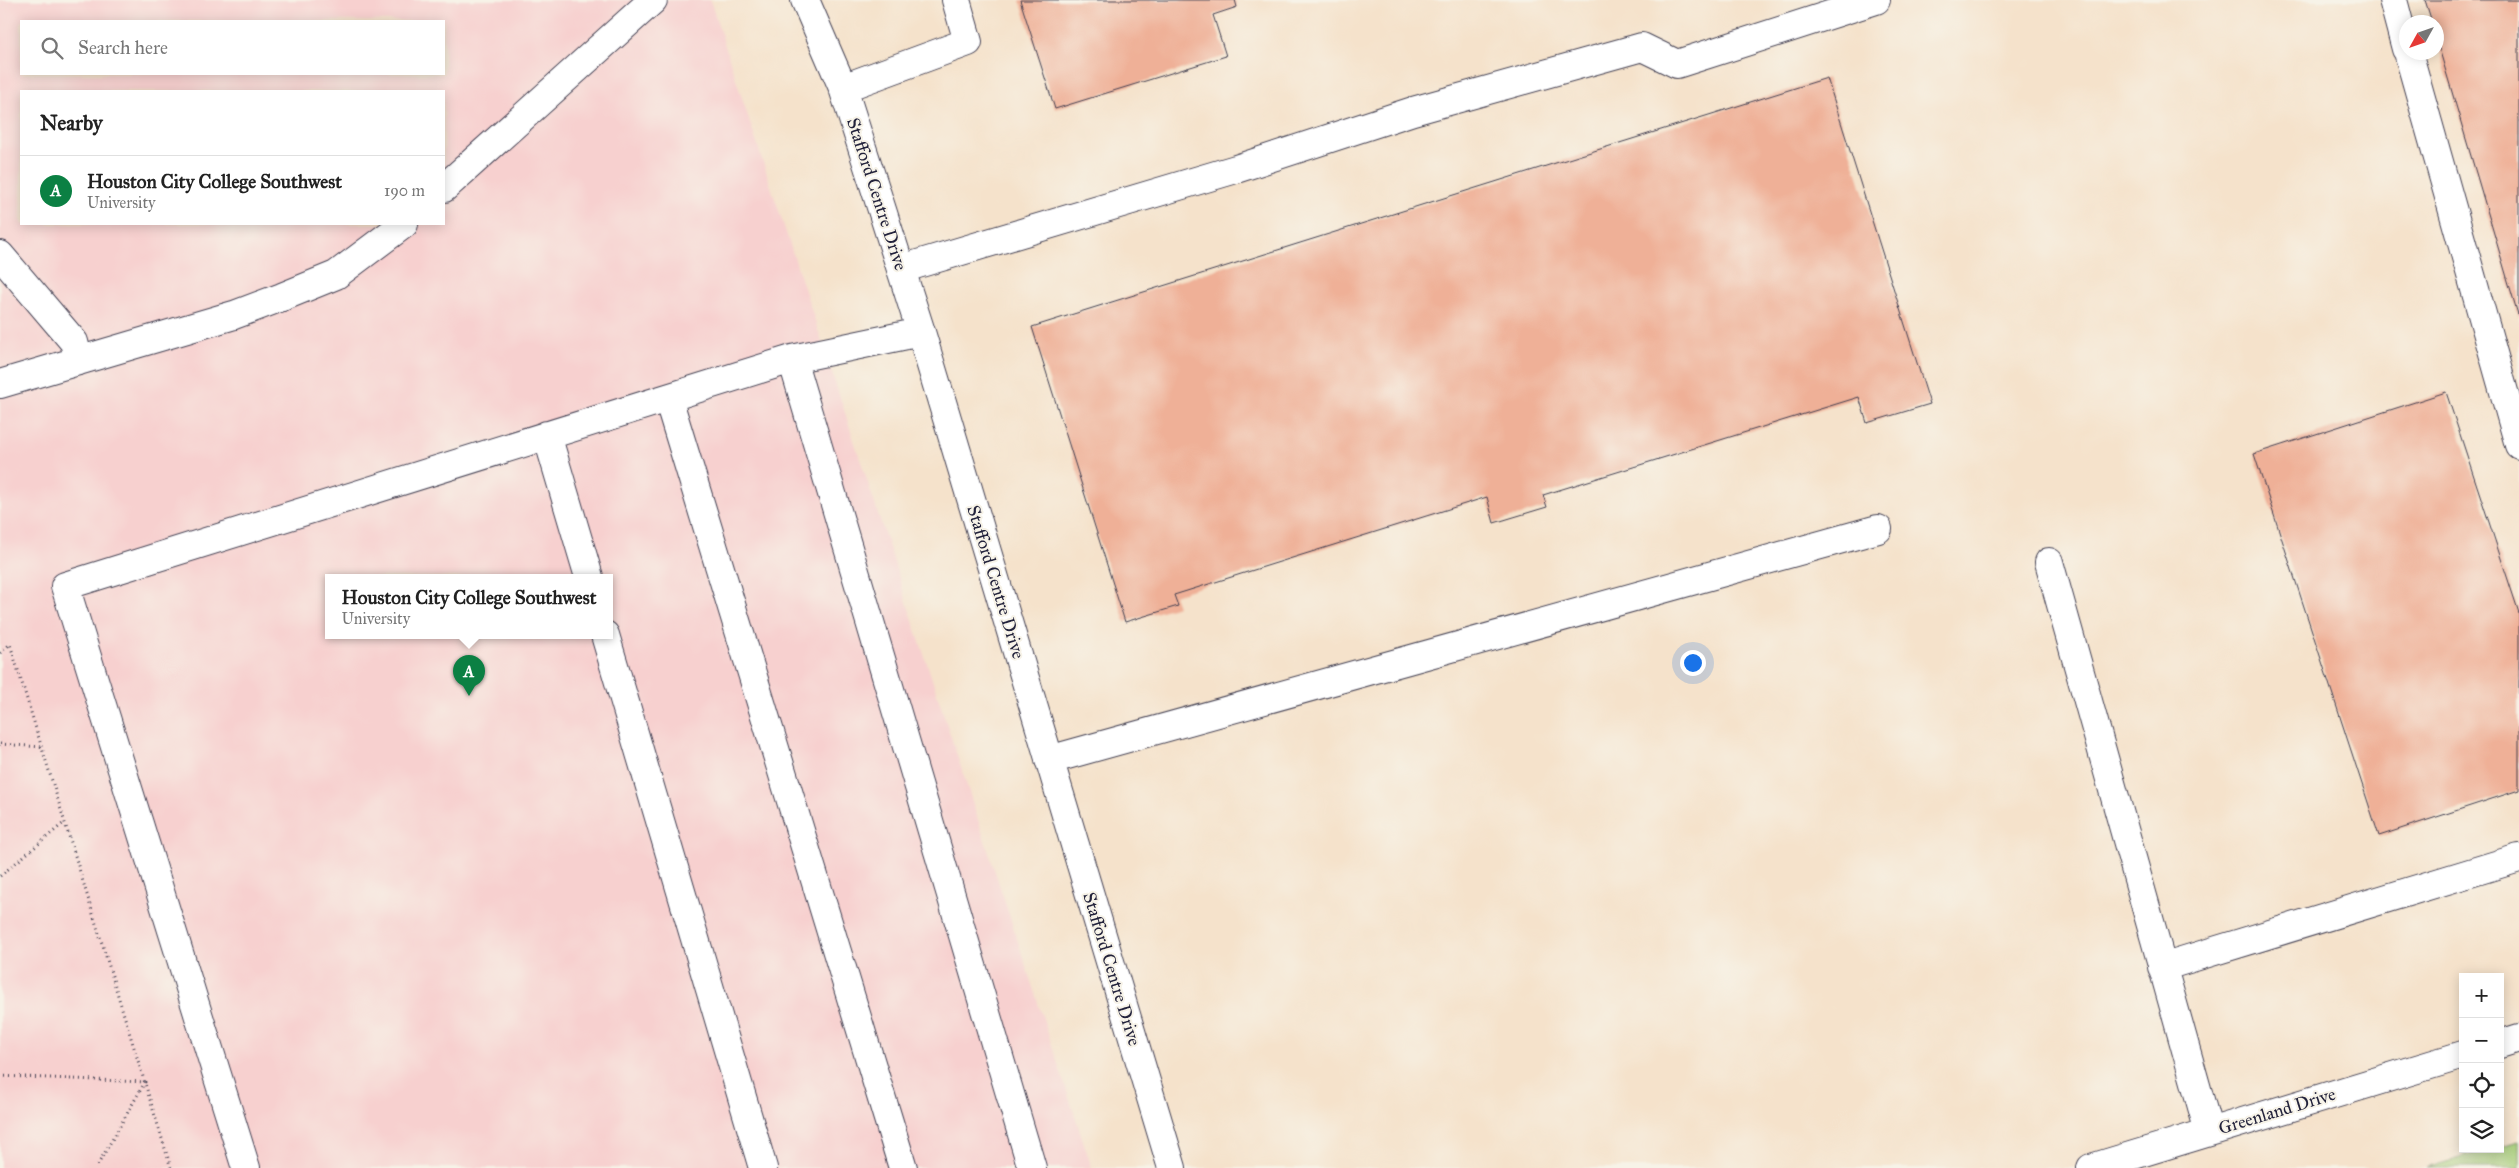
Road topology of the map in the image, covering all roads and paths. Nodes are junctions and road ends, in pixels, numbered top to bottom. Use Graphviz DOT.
graph roads {
  1 [pos="653,0"];
  2 [pos="805,0"];
  3 [pos="956,0"];
  4 [pos="1876,0"];
  5 [pos="2393,0"];
  6 [pos="2399,23"];
  7 [pos="2410,60"];
  8 [pos="843,88"];
  9 [pos="445,187"];
  10 [pos="403,225"];
  11 [pos="0,255"];
  12 [pos="901,270"];
  13 [pos="921,332"];
  14 [pos="792,359"];
  15 [pos="78,361"];
  16 [pos="0,384"];
  17 [pos="668,398"];
  18 [pos="547,435"];
  19 [pos="2519,445"];
  20 [pos="1878,530"];
  21 [pos="2049,562"];
  22 [pos="587,574"];
  23 [pos="607,639"];
  24 [pos="0,653"];
  25 [pos="0,744"];
  26 [pos="42,747"];
  27 [pos="1049,760"];
  28 [pos="65,822"];
  29 [pos="2519,858"];
  30 [pos="0,876"];
  31 [pos="2162,967"];
  32 [pos="2519,1038"];
  33 [pos="2504,1043"];
  34 [pos="2459,1056"];
  35 [pos="0,1076"];
  36 [pos="145,1082"];
  37 [pos="2209,1132"];
  38 [pos="96,1168"];
  39 [pos="171,1168"];
  40 [pos="246,1168"];
  41 [pos="763,1168"];
  42 [pos="903,1168"];
  43 [pos="1032,1168"];
  44 [pos="1172,1168"];
  45 [pos="2091,1168"];
  1 -- 9 [label="street"];
  2 -- 8 [label="street, Stafford Centre Drive"];
  3 -- 8 [label="street"];
  4 -- 12 [label="street"];
  5 -- 6 [label="street"];
  7 -- 19 [label="street"];
  8 -- 12 [label="street, Stafford Centre Drive"];
  10 -- 15 [label="street"];
  11 -- 15 [label="street"];
  12 -- 13 [label="street, Stafford Centre Drive"];
  13 -- 14 [label="street"];
  13 -- 27 [label="street, Stafford Centre Drive"];
  14 -- 17 [label="street"];
  14 -- 43 [label="street"];
  15 -- 16 [label="street"];
  17 -- 18 [label="street"];
  17 -- 42 [label="street"];
  18 -- 22 [label="street"];
  18 -- 40 [label="street"];
  20 -- 27 [label="street"];
  21 -- 31 [label="street"];
  23 -- 41 [label="street"];
  24 -- 26 [label="path"];
  25 -- 26 [label="path"];
  26 -- 28 [label="path"];
  27 -- 44 [label="street, Stafford Centre Drive"];
  28 -- 30 [label="path"];
  28 -- 36 [label="path"];
  29 -- 31 [label="street"];
  31 -- 37 [label="street"];
  32 -- 33 [label="street"];
  34 -- 37 [label="street, Greenland Drive"];
  35 -- 36 [label="path"];
  36 -- 38 [label="path"];
  36 -- 39 [label="path"];
  37 -- 45 [label="street, Greenland Drive"];
}
